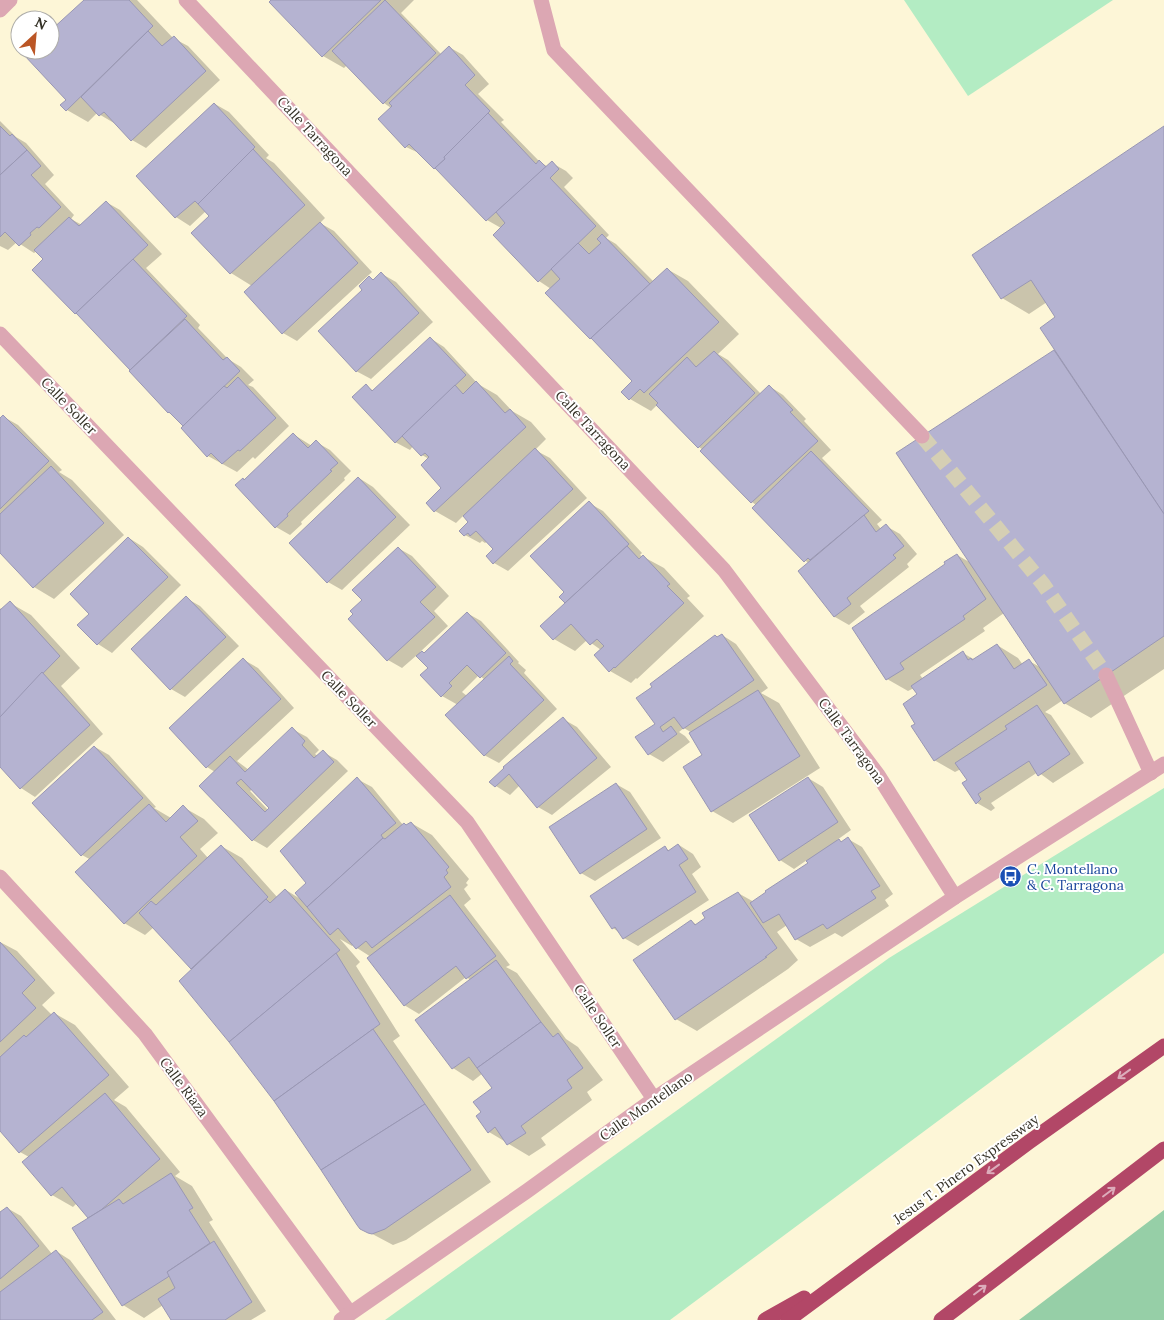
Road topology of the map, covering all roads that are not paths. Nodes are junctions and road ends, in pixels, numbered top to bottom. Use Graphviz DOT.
graph roads {
  1 [pos="10,0"];
  2 [pos="186,0"];
  3 [pos="540,0"];
  4 [pos="0,10"];
  5 [pos="0,334"];
  6 [pos="922,436"];
  7 [pos="1106,675"];
  8 [pos="1164,764"];
  9 [pos="1151,774"];
  10 [pos="0,877"];
  11 [pos="955,897"];
  12 [pos="1164,1046"];
  13 [pos="654,1099"];
  14 [pos="1164,1150"];
  15 [pos="866,1263"];
  16 [pos="346,1317"];
  17 [pos="765,1320"];
  18 [pos="788,1320"];
  19 [pos="941,1320"];
  1 -- 4 [label="street"];
  2 -- 11 [label="street, Calle Tarragona"];
  3 -- 6 [label="street"];
  5 -- 13 [label="street, Calle Soller"];
  7 -- 9 [label="street"];
  8 -- 9 [label="street, Calle Montellano"];
  9 -- 11 [label="street, Calle Montellano"];
  10 -- 16 [label="street, Calle Riaza"];
  11 -- 13 [label="street, Calle Montellano"];
  12 -- 15 [label="highway, Jesus T. Pinero Expressway, one-way"];
  13 -- 16 [label="street, Calle Montellano"];
  19 -- 14 [label="highway, one-way"];
  15 -- 17 [label="highway"];
  15 -- 18 [label="highway, Jesus T. Pinero Expressway"];
}
